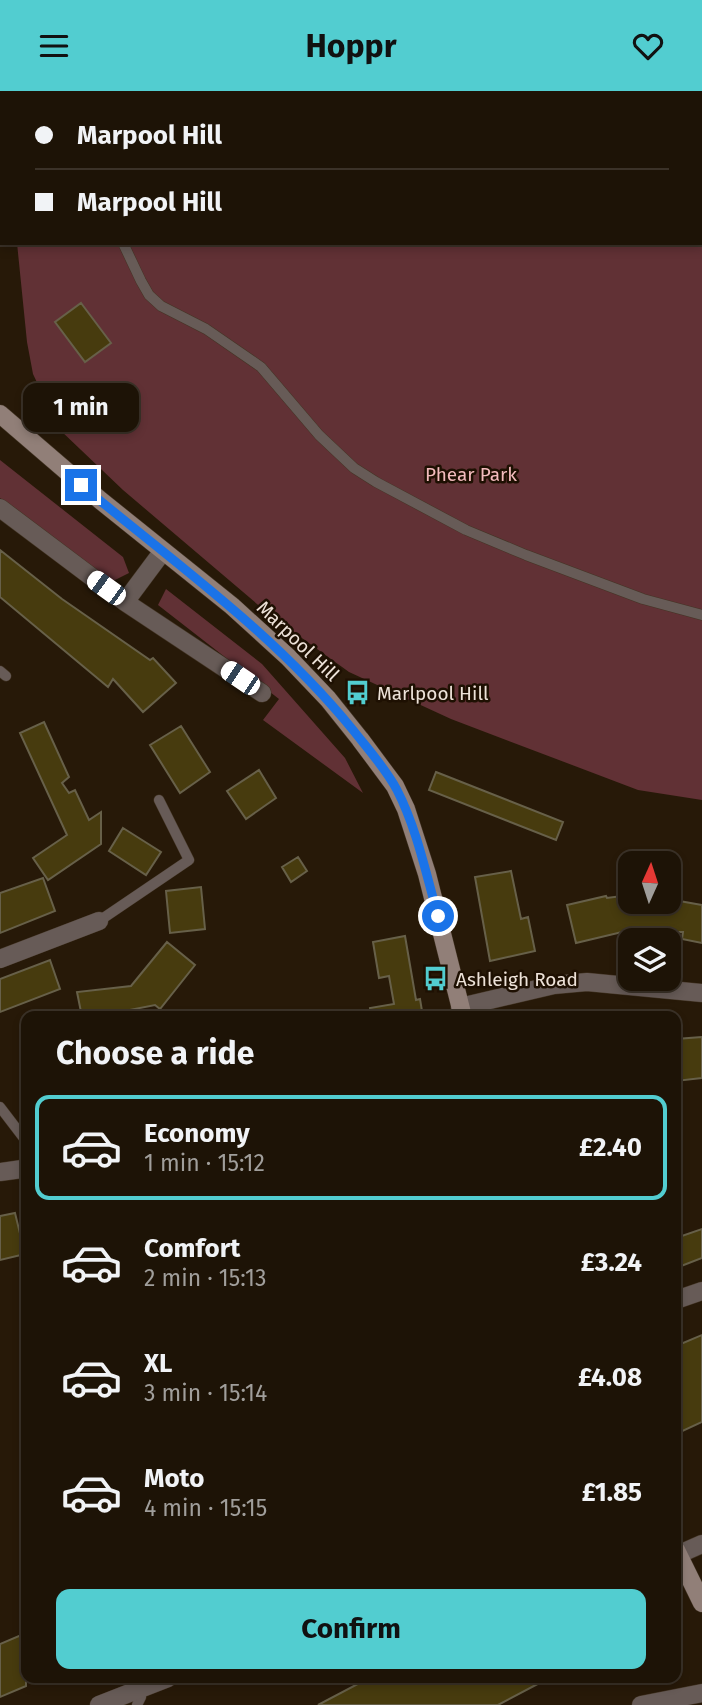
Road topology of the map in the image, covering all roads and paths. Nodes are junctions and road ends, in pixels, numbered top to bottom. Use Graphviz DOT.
graph roads {
  1 [pos="124,245"];
  2 [pos="0,414"];
  3 [pos="0,508"];
  4 [pos="163,551"];
  5 [pos="125,602"];
  6 [pos="702,615"];
  7 [pos="262,693"];
  8 [pos="159,800"];
  9 [pos="99,921"];
  10 [pos="0,959"];
  11 [pos="702,993"];
  12 [pos="461,1011"];
  13 [pos="464,1011"];
  14 [pos="0,1107"];
  15 [pos="21,1134"];
  16 [pos="21,1169"];
  17 [pos="0,1172"];
  18 [pos="702,1291"];
  19 [pos="681,1298"];
  20 [pos="702,1543"];
  21 [pos="681,1551"];
  22 [pos="681,1563"];
  23 [pos="702,1603"];
  24 [pos="160,1683"];
  25 [pos="702,1693"];
  26 [pos="138,1697"];
  27 [pos="99,1705"];
  28 [pos="641,1705"];
  1 -- 6 [label="lane"];
  2 -- 4 [label="street, Marpool Hill"];
  3 -- 5 [label="street"];
  4 -- 5 [label="street"];
  4 -- 12 [label="street, Marpool Hill"];
  5 -- 7 [label="street"];
  8 -- 9 [label="lane"];
  9 -- 10 [label="street"];
  11 -- 13 [label="street"];
  14 -- 15 [label="lane"];
  16 -- 17 [label="street"];
  18 -- 19 [label="street"];
  20 -- 21 [label="street"];
  22 -- 23 [label="street"];
  24 -- 26 [label="street"];
  25 -- 28 [label="street"];
  26 -- 27 [label="street"];
}
